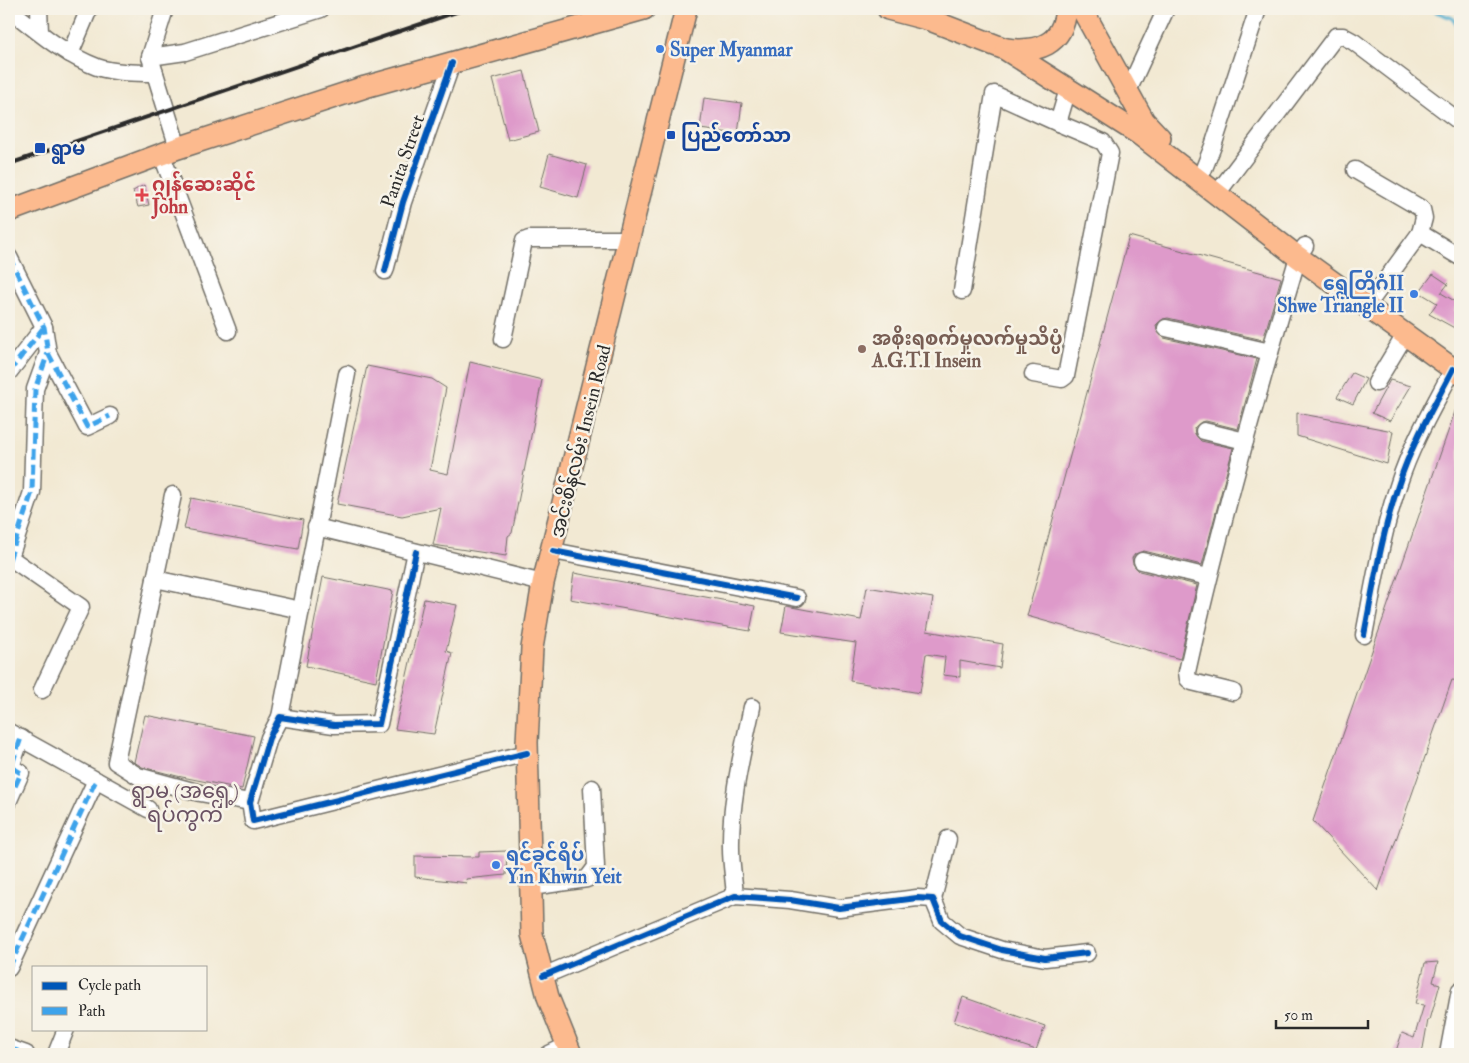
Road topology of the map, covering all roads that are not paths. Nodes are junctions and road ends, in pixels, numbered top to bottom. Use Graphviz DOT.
graph roads {
  1 [pos="9,9"];
  2 [pos="39,9"];
  3 [pos="90,9"];
  4 [pos="164,9"];
  5 [pos="321,9"];
  6 [pos="644,9"];
  7 [pos="686,9"];
  8 [pos="888,9"];
  9 [pos="1066,9"];
  10 [pos="1082,9"];
  11 [pos="1166,9"];
  12 [pos="1258,9"];
  13 [pos="40,32"];
  14 [pos="1005,49"];
  15 [pos="70,54"];
  16 [pos="150,57"];
  17 [pos="452,63"];
  18 [pos="155,73"];
  19 [pos="1068,89"];
  20 [pos="1128,91"];
  21 [pos="1460,122"];
  22 [pos="1058,123"];
  23 [pos="1147,134"];
  24 [pos="170,151"];
  25 [pos="1355,170"];
  26 [pos="1200,175"];
  27 [pos="1219,190"];
  28 [pos="9,211"];
  29 [pos="1420,233"];
  30 [pos="630,239"];
  31 [pos="1301,252"];
  32 [pos="9,257"];
  33 [pos="1460,257"];
  34 [pos="385,271"];
  35 [pos="962,291"];
  36 [pos="1370,302"];
  37 [pos="44,327"];
  38 [pos="1166,328"];
  39 [pos="228,331"];
  40 [pos="1405,335"];
  41 [pos="503,339"];
  42 [pos="1270,352"];
  43 [pos="48,353"];
  44 [pos="1458,368"];
  45 [pos="9,372"];
  46 [pos="347,374"];
  47 [pos="1033,374"];
  48 [pos="1376,383"];
  49 [pos="110,416"];
  50 [pos="1204,431"];
  51 [pos="1245,441"];
  52 [pos="173,495"];
  53 [pos="316,527"];
  54 [pos="553,551"];
  55 [pos="416,552"];
  56 [pos="9,558"];
  57 [pos="1142,561"];
  58 [pos="1208,577"];
  59 [pos="155,579"];
  60 [pos="543,583"];
  61 [pos="798,598"];
  62 [pos="300,610"];
  63 [pos="1364,635"];
  64 [pos="42,690"];
  65 [pos="1233,692"];
  66 [pos="752,707"];
  67 [pos="280,717"];
  68 [pos="15,735"];
  69 [pos="527,753"];
  70 [pos="96,780"];
  71 [pos="592,788"];
  72 [pos="9,800"];
  73 [pos="250,802"];
  74 [pos="148,809"];
  75 [pos="948,839"];
  76 [pos="531,887"];
  77 [pos="735,896"];
  78 [pos="932,899"];
  79 [pos="1088,953"];
  80 [pos="9,968"];
  81 [pos="543,976"];
  82 [pos="1460,990"];
  83 [pos="66,1030"];
  84 [pos="9,1048"];
  85 [pos="563,1051"];
  86 [pos="26,1054"];
  87 [pos="56,1054"];
  88 [pos="1448,1054"];
  1 -- 13 [label="street"];
  2 -- 13 [label="street"];
  3 -- 15 [label="street"];
  4 -- 16 [label="street"];
  5 -- 16 [label="street"];
  6 -- 17 [label="main road"];
  7 -- 30 [label="main road, အင်းစိန်လမ်း Insein Road"];
  8 -- 14 [label="main road"];
  9 -- 14 [label="main road"];
  9 -- 23 [label="main road"];
  10 -- 20 [label="main road"];
  11 -- 20 [label="street"];
  12 -- 26 [label="street"];
  13 -- 15 [label="street"];
  14 -- 19 [label="main road"];
  15 -- 18 [label="street"];
  16 -- 18 [label="street"];
  17 -- 24 [label="main road"];
  17 -- 34 [label="street, Panita Street"];
  18 -- 24 [label="street"];
  19 -- 22 [label="street"];
  19 -- 23 [label="main road"];
  20 -- 23 [label="main road"];
  21 -- 27 [label="street"];
  22 -- 35 [label="street"];
  22 -- 47 [label="street"];
  23 -- 26 [label="main road"];
  24 -- 28 [label="main road"];
  24 -- 39 [label="street"];
  25 -- 29 [label="street"];
  26 -- 27 [label="main road"];
  27 -- 31 [label="main road"];
  29 -- 33 [label="street"];
  29 -- 36 [label="street"];
  30 -- 41 [label="street"];
  30 -- 54 [label="main road, အင်းစိန်လမ်း Insein Road"];
  31 -- 36 [label="main road"];
  31 -- 42 [label="street"];
  32 -- 37 [label="street"];
  36 -- 40 [label="main road"];
  36 -- 44 [label="main road"];
  37 -- 43 [label="street"];
  37 -- 45 [label="street"];
  38 -- 42 [label="street"];
  40 -- 44 [label="main road"];
  40 -- 48 [label="street"];
  42 -- 51 [label="street"];
  43 -- 49 [label="street"];
  43 -- 56 [label="street"];
  44 -- 63 [label="street"];
  46 -- 53 [label="street"];
  50 -- 51 [label="street"];
  51 -- 58 [label="street"];
  52 -- 59 [label="street"];
  53 -- 55 [label="street"];
  53 -- 62 [label="street"];
  54 -- 60 [label="main road, အင်းစိန်လမ်း Insein Road"];
  54 -- 61 [label="street"];
  55 -- 60 [label="street"];
  55 -- 67 [label="street"];
  56 -- 64 [label="street"];
  57 -- 58 [label="street"];
  58 -- 65 [label="street"];
  59 -- 62 [label="street"];
  59 -- 73 [label="street"];
  60 -- 69 [label="main road, အင်းစိန်လမ်း Insein Road"];
  62 -- 67 [label="street"];
  66 -- 77 [label="street"];
  67 -- 73 [label="street"];
  68 -- 70 [label="street"];
  68 -- 72 [label="street"];
  69 -- 73 [label="street"];
  69 -- 76 [label="main road, အင်းစိန်လမ်း Insein Road"];
  70 -- 74 [label="street"];
  70 -- 80 [label="street"];
  71 -- 76 [label="street"];
  75 -- 78 [label="street"];
  76 -- 81 [label="main road, အင်းစိန်လမ်း Insein Road"];
  77 -- 78 [label="street"];
  77 -- 81 [label="street"];
  78 -- 79 [label="street"];
  81 -- 85 [label="main road, အင်းစိန်လမ်း Insein Road"];
  82 -- 88 [label="street"];
  83 -- 87 [label="street"];
  84 -- 86 [label="street"];
}
